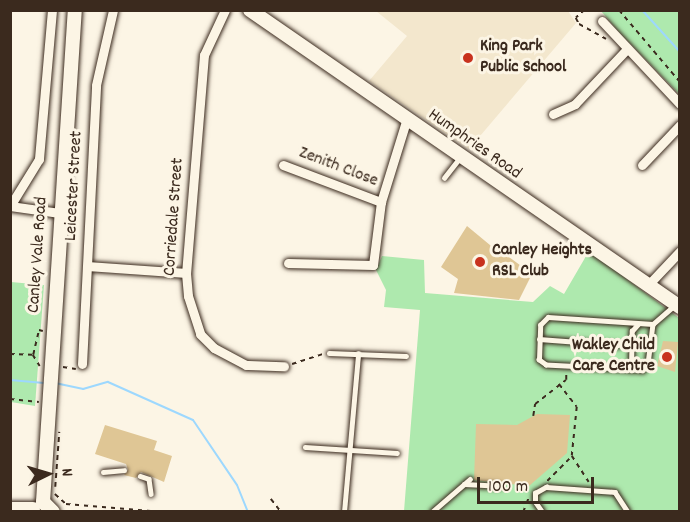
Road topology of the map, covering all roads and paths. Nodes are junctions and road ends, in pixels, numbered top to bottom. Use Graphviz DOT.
graph roads {
  1 [pos="52,10"];
  2 [pos="75,10"];
  3 [pos="113,10"];
  4 [pos="225,10"];
  5 [pos="250,10"];
  6 [pos="585,10"];
  7 [pos="619,10"];
  8 [pos="602,21"];
  9 [pos="624,51"];
  10 [pos="680,82"];
  11 [pos="680,104"];
  12 [pos="553,114"];
  13 [pos="406,121"];
  14 [pos="680,125"];
  15 [pos="459,159"];
  16 [pos="283,165"];
  17 [pos="642,165"];
  18 [pos="444,178"];
  19 [pos="381,202"];
  20 [pos="10,206"];
  21 [pos="60,213"];
  22 [pos="680,251"];
  23 [pos="288,263"];
  24 [pos="87,266"];
  25 [pos="186,273"];
  26 [pos="648,285"];
  27 [pos="678,305"];
  28 [pos="638,324"];
  29 [pos="653,324"];
  30 [pos="44,331"];
  31 [pos="539,339"];
  32 [pos="618,345"];
  33 [pos="329,353"];
  34 [pos="10,354"];
  35 [pos="358,354"];
  36 [pos="33,355"];
  37 [pos="406,356"];
  38 [pos="82,364"];
  39 [pos="284,366"];
  40 [pos="566,366"];
  41 [pos="631,370"];
  42 [pos="45,371"];
  43 [pos="559,384"];
  44 [pos="10,399"];
  45 [pos="44,399"];
  46 [pos="533,416"];
  47 [pos="58,429"];
  48 [pos="305,447"];
  49 [pos="350,450"];
  50 [pos="398,453"];
  51 [pos="572,456"];
  52 [pos="124,470"];
  53 [pos="102,472"];
  54 [pos="140,476"];
  55 [pos="470,479"];
  56 [pos="464,484"];
  57 [pos="499,486"];
  58 [pos="588,489"];
  59 [pos="538,490"];
  60 [pos="150,494"];
  61 [pos="271,498"];
  62 [pos="10,509"];
  63 [pos="45,509"];
  64 [pos="163,512"];
  65 [pos="281,512"];
  66 [pos="344,512"];
  67 [pos="432,512"];
  68 [pos="524,512"];
  69 [pos="542,512"];
  70 [pos="628,512"];
  1 -- 20 [label="street"];
  2 -- 21 [label="main road, Canley Vale Road"];
  3 -- 24 [label="street, Leicester Street"];
  4 -- 25 [label="street, Corriedale Street"];
  5 -- 13 [label="main road, Humphries Road"];
  6 -- 9 [label="path"];
  7 -- 10 [label="path"];
  8 -- 9 [label="street"];
  9 -- 11 [label="street"];
  9 -- 12 [label="street"];
  13 -- 15 [label="main road, Humphries Road"];
  13 -- 19 [label="street"];
  14 -- 17 [label="street"];
  15 -- 18 [label="lane"];
  15 -- 26 [label="main road, Humphries Road"];
  16 -- 19 [label="street, Zenith Close"];
  19 -- 23 [label="street"];
  20 -- 21 [label="street"];
  21 -- 42 [label="main road, Canley Vale Road"];
  22 -- 26 [label="street"];
  24 -- 25 [label="street"];
  24 -- 38 [label="street, Leicester Street"];
  25 -- 39 [label="street, Corriedale Street"];
  26 -- 27 [label="main road, Humphries Road"];
  27 -- 29 [label="lane"];
  28 -- 29 [label="lane"];
  28 -- 31 [label="lane"];
  28 -- 41 [label="lane"];
  29 -- 41 [label="lane"];
  30 -- 36 [label="path"];
  31 -- 32 [label="lane"];
  31 -- 40 [label="lane"];
  33 -- 35 [label="lane"];
  33 -- 39 [label="path"];
  34 -- 36 [label="path"];
  35 -- 37 [label="lane"];
  35 -- 49 [label="lane"];
  36 -- 42 [label="path"];
  40 -- 41 [label="lane"];
  40 -- 43 [label="path"];
  42 -- 45 [label="main road, Canley Vale Road"];
  43 -- 46 [label="path"];
  43 -- 51 [label="path"];
  44 -- 45 [label="path"];
  45 -- 63 [label="main road, Canley Vale Road"];
  47 -- 64 [label="path"];
  48 -- 49 [label="lane"];
  49 -- 50 [label="lane"];
  49 -- 66 [label="lane"];
  51 -- 58 [label="path"];
  51 -- 59 [label="path"];
  52 -- 53 [label="lane"];
  54 -- 60 [label="lane"];
  55 -- 56 [label="lane"];
  56 -- 57 [label="lane"];
  56 -- 67 [label="lane"];
  58 -- 59 [label="lane"];
  58 -- 70 [label="lane"];
  59 -- 68 [label="path"];
  59 -- 69 [label="lane"];
  61 -- 65 [label="path"];
  62 -- 63 [label="main road"];
}
